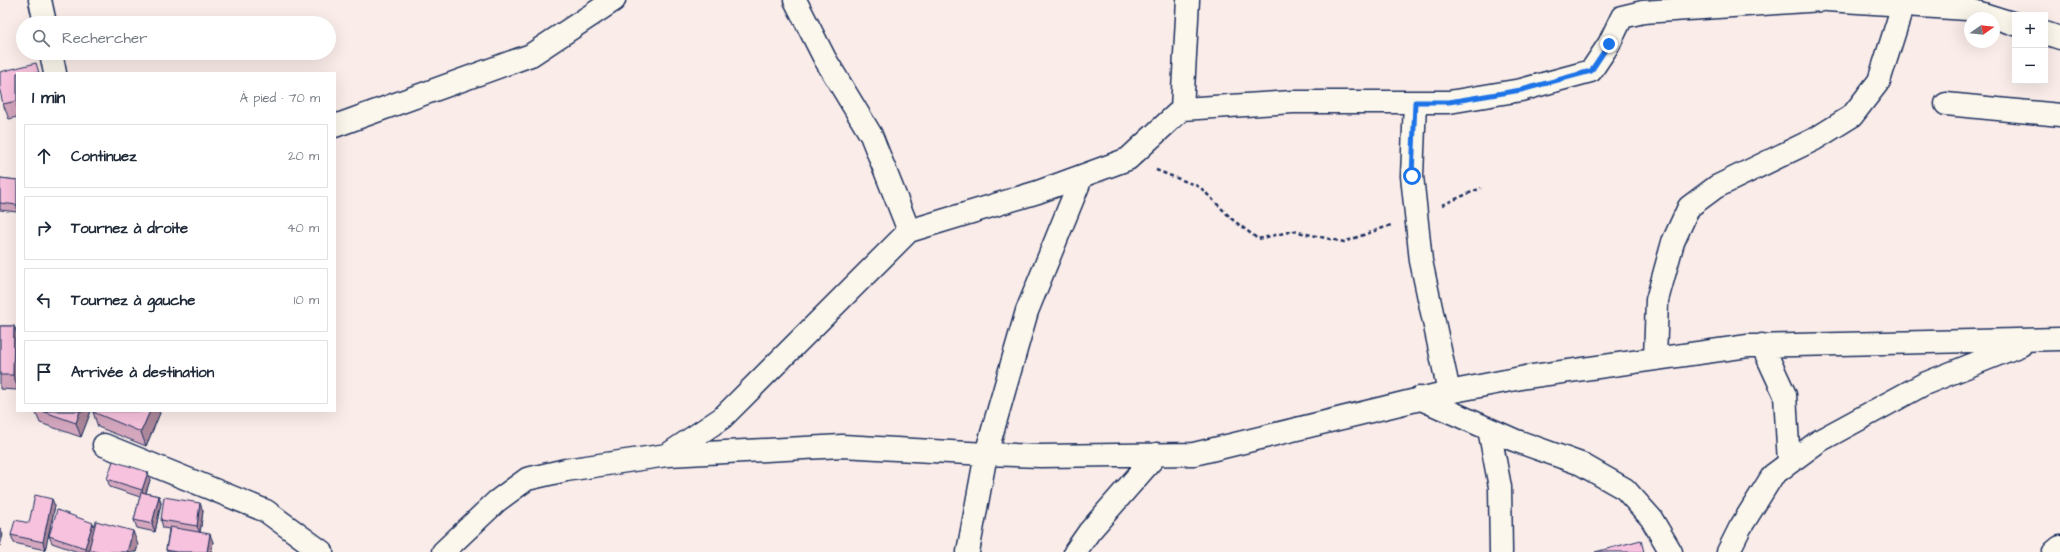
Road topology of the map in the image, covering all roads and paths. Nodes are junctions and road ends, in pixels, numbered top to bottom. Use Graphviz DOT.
graph roads {
  1 [pos="40,0"];
  2 [pos="614,0"];
  3 [pos="795,0"];
  4 [pos="1188,0"];
  5 [pos="1822,0"];
  6 [pos="1827,0"];
  7 [pos="1701,4"];
  8 [pos="1903,5"];
  9 [pos="43,16"];
  10 [pos="2012,23"];
  11 [pos="2048,35"];
  12 [pos="2060,38"];
  13 [pos="52,60"];
  14 [pos="55,72"];
  15 [pos="1415,102"];
  16 [pos="1946,104"];
  17 [pos="1182,109"];
  18 [pos="2060,116"];
  19 [pos="336,126"];
  20 [pos="1128,159"];
  21 [pos="1082,176"];
  22 [pos="1481,188"];
  23 [pos="1416,217"];
  24 [pos="909,231"];
  25 [pos="2060,339"];
  26 [pos="2034,340"];
  27 [pos="1762,345"];
  28 [pos="1654,359"];
  29 [pos="1449,392"];
  30 [pos="1419,398"];
  31 [pos="1489,429"];
  32 [pos="104,445"];
  33 [pos="986,454"];
  34 [pos="1157,454"];
  35 [pos="667,455"];
  36 [pos="1789,463"];
  37 [pos="2060,547"];
  38 [pos="322,552"];
  39 [pos="443,552"];
  40 [pos="968,552"];
  41 [pos="1075,552"];
  42 [pos="1501,552"];
  43 [pos="1671,552"];
  44 [pos="1728,552"];
  45 [pos="2054,552"];
  1 -- 9 [label="street"];
  2 -- 19 [label="street"];
  3 -- 24 [label="street"];
  4 -- 17 [label="street"];
  5 -- 7 [label="street"];
  6 -- 8 [label="street"];
  7 -- 15 [label="street"];
  8 -- 10 [label="street"];
  8 -- 28 [label="street"];
  11 -- 12 [label="street"];
  13 -- 14 [label="street"];
  15 -- 17 [label="street"];
  15 -- 23 [label="street"];
  16 -- 18 [label="street"];
  17 -- 20 [label="street"];
  20 -- 21 [label="street"];
  20 -- 23 [label="path"];
  21 -- 24 [label="street"];
  21 -- 33 [label="street"];
  22 -- 23 [label="path"];
  23 -- 29 [label="street"];
  24 -- 35 [label="street"];
  25 -- 26 [label="street"];
  26 -- 27 [label="street"];
  26 -- 36 [label="street"];
  27 -- 28 [label="street"];
  27 -- 36 [label="street"];
  28 -- 29 [label="street"];
  29 -- 30 [label="street"];
  30 -- 31 [label="street"];
  30 -- 34 [label="street"];
  31 -- 42 [label="street"];
  31 -- 43 [label="street"];
  32 -- 38 [label="street"];
  33 -- 34 [label="street"];
  33 -- 35 [label="street"];
  33 -- 40 [label="street"];
  34 -- 41 [label="street"];
  35 -- 39 [label="street"];
  36 -- 44 [label="street"];
  37 -- 45 [label="street"];
}
